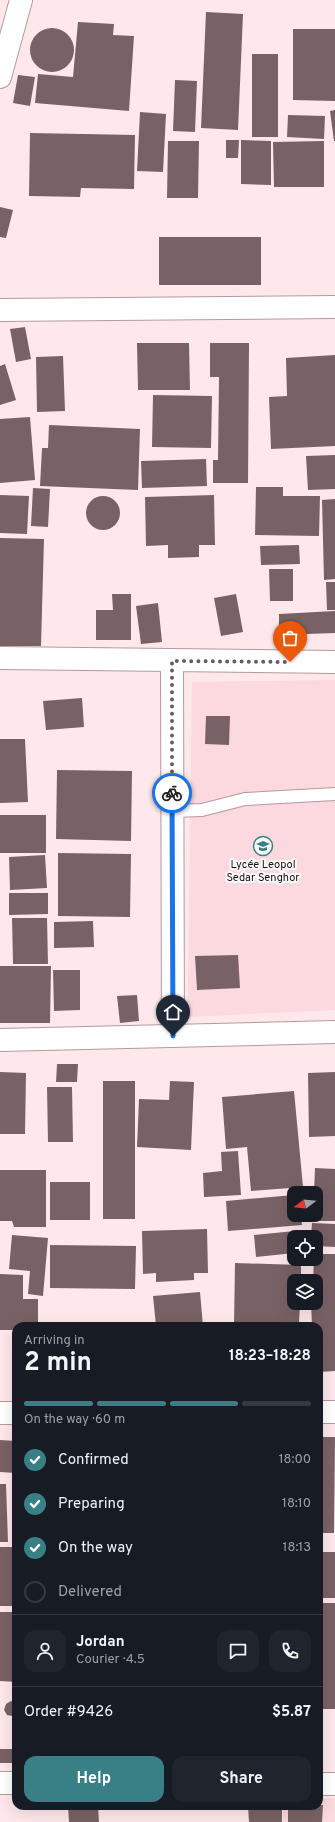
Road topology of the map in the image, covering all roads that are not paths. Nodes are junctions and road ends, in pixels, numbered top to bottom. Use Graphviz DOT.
graph roads {
  1 [pos="21,0"];
  2 [pos="0,77"];
  3 [pos="335,307"];
  4 [pos="0,310"];
  5 [pos="0,658"];
  6 [pos="172,661"];
  7 [pos="335,662"];
  8 [pos="335,794"];
  9 [pos="172,811"];
  10 [pos="335,1032"];
  11 [pos="173,1036"];
  12 [pos="0,1040"];
  13 [pos="323,1412"];
  14 [pos="335,1412"];
  15 [pos="0,1413"];
  16 [pos="12,1413"];
  17 [pos="0,1783"];
  18 [pos="12,1783"];
  19 [pos="323,1784"];
  20 [pos="335,1784"];
  1 -- 2 [label="street"];
  3 -- 4 [label="street"];
  5 -- 6 [label="street"];
  6 -- 7 [label="street"];
  6 -- 9 [label="street"];
  8 -- 9 [label="lane"];
  9 -- 11 [label="street"];
  10 -- 11 [label="street"];
  11 -- 12 [label="street"];
  13 -- 14 [label="street"];
  15 -- 16 [label="street"];
  17 -- 18 [label="street"];
  19 -- 20 [label="street"];
}
